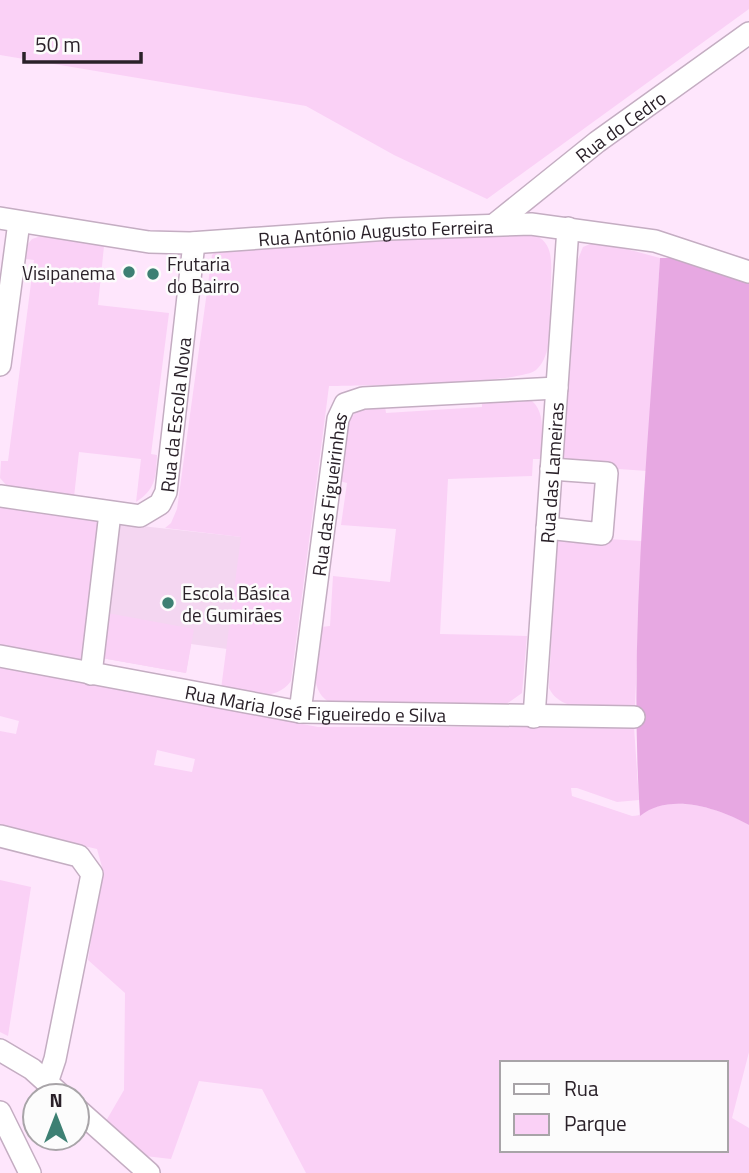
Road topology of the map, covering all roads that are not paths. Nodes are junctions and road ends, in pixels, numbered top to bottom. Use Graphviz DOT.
graph roads {
  1 [pos="749,33"];
  2 [pos="10,220"];
  3 [pos="495,224"];
  4 [pos="568,228"];
  5 [pos="194,243"];
  6 [pos="749,272"];
  7 [pos="1,355"];
  8 [pos="556,387"];
  9 [pos="551,469"];
  10 [pos="0,496"];
  11 [pos="110,513"];
  12 [pos="547,528"];
  13 [pos="0,656"];
  14 [pos="90,674"];
  15 [pos="300,712"];
  16 [pos="534,717"];
  17 [pos="634,718"];
  18 [pos="0,836"];
  19 [pos="0,1050"];
  20 [pos="45,1082"];
  21 [pos="55,1082"];
  22 [pos="0,1112"];
  23 [pos="91,1121"];
  24 [pos="30,1173"];
  25 [pos="149,1173"];
  1 -- 3 [label="street, Rua do Cedro"];
  2 -- 5 [label="street, Rua António Augusto Ferreira"];
  2 -- 7 [label="street"];
  3 -- 4 [label="street, Rua António Augusto Ferreira"];
  3 -- 5 [label="street, Rua António Augusto Ferreira"];
  4 -- 6 [label="street, Rua António Augusto Ferreira"];
  4 -- 8 [label="street, Rua das Lameiras"];
  5 -- 11 [label="street, Rua da Escola Nova"];
  8 -- 9 [label="street, Rua das Lameiras"];
  8 -- 15 [label="street, Rua das Figueirinhas"];
  9 -- 12 [label="street, Rua das Lameiras"];
  9 -- 12 [label="street"];
  10 -- 11 [label="street, Rua da Escola Nova"];
  11 -- 14 [label="street"];
  12 -- 16 [label="street, Rua das Lameiras"];
  13 -- 14 [label="street, Rua Maria José Figueiredo e Silva"];
  14 -- 15 [label="street, Rua Maria José Figueiredo e Silva"];
  15 -- 16 [label="street, Rua Maria José Figueiredo e Silva"];
  16 -- 17 [label="street, Rua Maria José Figueiredo e Silva"];
  18 -- 21 [label="street"];
  19 -- 20 [label="street"];
  22 -- 24 [label="street"];
  23 -- 25 [label="street"];
}
